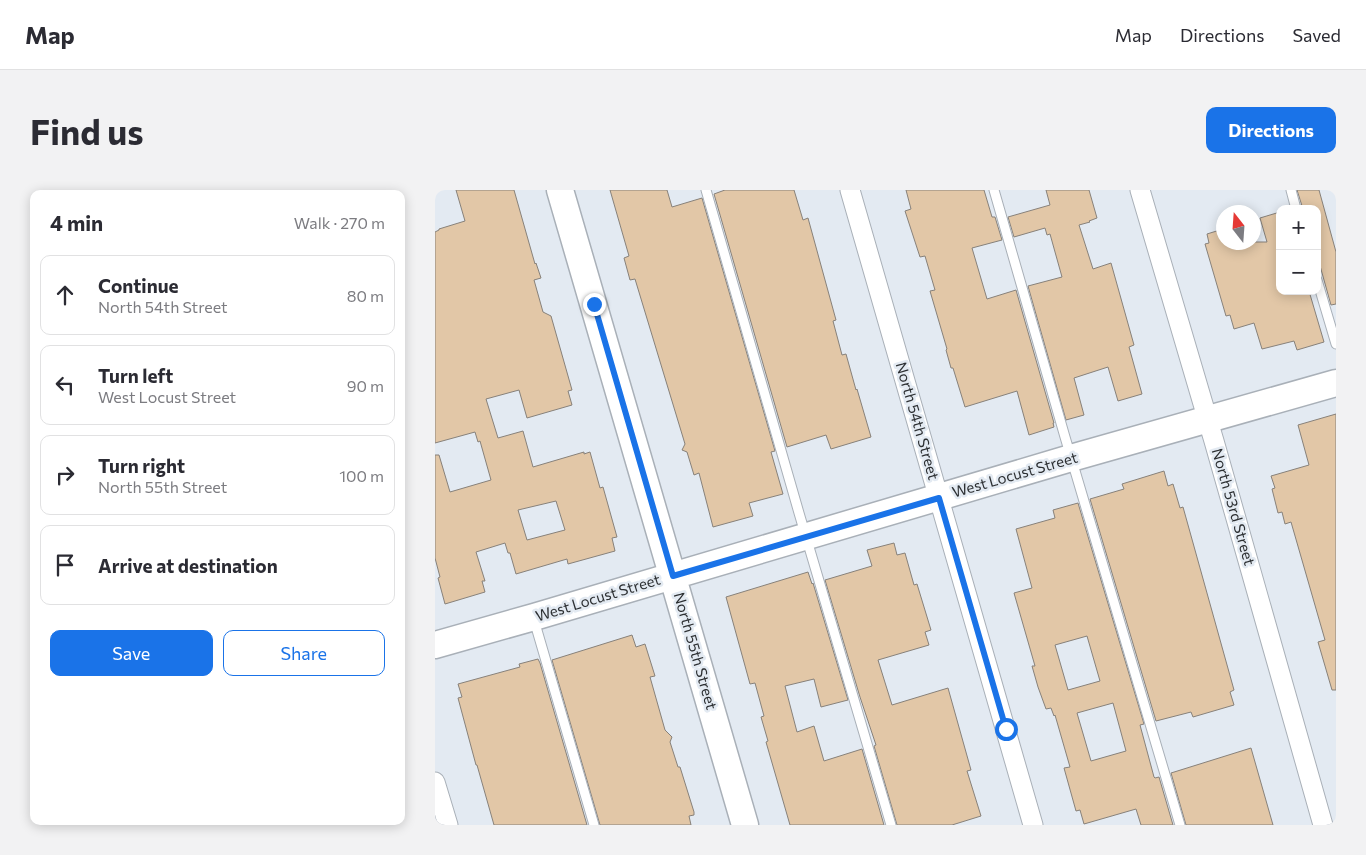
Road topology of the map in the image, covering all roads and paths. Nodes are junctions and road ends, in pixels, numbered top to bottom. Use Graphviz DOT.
graph roads {
  1 [pos="560,190"];
  2 [pos="706,190"];
  3 [pos="850,190"];
  4 [pos="994,190"];
  5 [pos="1141,190"];
  6 [pos="1291,190"];
  7 [pos="1295,205"];
  8 [pos="1321,293"];
  9 [pos="1336,344"];
  10 [pos="1336,384"];
  11 [pos="1207,420"];
  12 [pos="1071,458"];
  13 [pos="939,498"];
  14 [pos="806,536"];
  15 [pos="673,576"];
  16 [pos="534,617"];
  17 [pos="435,645"];
  18 [pos="435,782"];
  19 [pos="448,825"];
  20 [pos="594,825"];
  21 [pos="745,825"];
  22 [pos="891,825"];
  23 [pos="1033,825"];
  24 [pos="1180,825"];
  25 [pos="1323,825"];
  1 -- 15 [label="street, North 55th Street"];
  2 -- 14 [label="lane"];
  3 -- 13 [label="street, North 54th Street"];
  4 -- 12 [label="lane"];
  5 -- 11 [label="street, North 53rd Street"];
  6 -- 7 [label="lane"];
  8 -- 9 [label="lane"];
  10 -- 11 [label="street, West Locust Street"];
  11 -- 12 [label="street, West Locust Street"];
  11 -- 25 [label="street, North 53rd Street"];
  12 -- 13 [label="street, West Locust Street"];
  12 -- 24 [label="lane"];
  13 -- 14 [label="street, West Locust Street"];
  13 -- 23 [label="street, North 54th Street"];
  14 -- 15 [label="street, West Locust Street"];
  14 -- 22 [label="lane"];
  15 -- 16 [label="street, West Locust Street"];
  15 -- 21 [label="street, North 55th Street"];
  16 -- 17 [label="street, West Locust Street"];
  16 -- 20 [label="lane"];
  18 -- 19 [label="street"];
}
